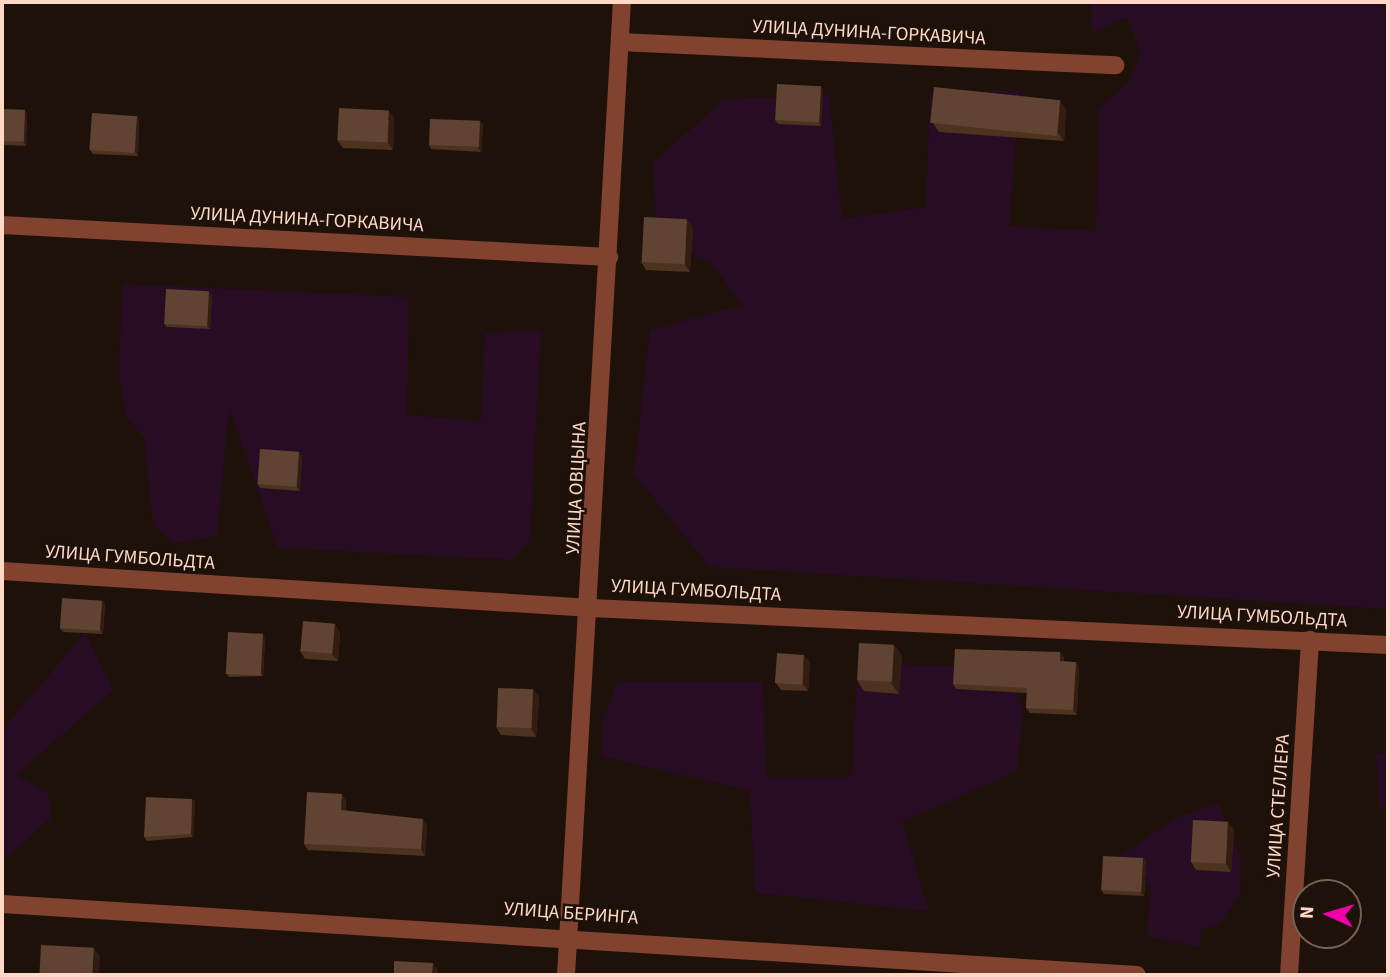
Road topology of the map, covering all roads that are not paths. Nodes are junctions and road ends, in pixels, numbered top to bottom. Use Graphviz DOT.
graph roads {
  1 [pos="622,2"];
  2 [pos="621,42"];
  3 [pos="1115,65"];
  4 [pos="2,225"];
  5 [pos="610,257"];
  6 [pos="2,571"];
  7 [pos="591,608"];
  8 [pos="1310,640"];
  9 [pos="1388,645"];
  10 [pos="2,904"];
  11 [pos="568,935"];
  12 [pos="566,975"];
  13 [pos="1137,975"];
  14 [pos="1289,975"];
  1 -- 2 [label="street, УЛИЦА ОВЦЫНА"];
  2 -- 3 [label="street, УЛИЦА ДУНИНА-ГОРКАВИЧА"];
  2 -- 5 [label="street, УЛИЦА ОВЦЫНА"];
  4 -- 5 [label="street, УЛИЦА ДУНИНА-ГОРКАВИЧА"];
  5 -- 7 [label="street, УЛИЦА ОВЦЫНА"];
  6 -- 7 [label="street, УЛИЦА ГУМБОЛЬДТА"];
  7 -- 8 [label="street, УЛИЦА ГУМБОЛЬДТА"];
  7 -- 11 [label="street, УЛИЦА ОВЦЫНА"];
  8 -- 9 [label="street, УЛИЦА ГУМБОЛЬДТА"];
  8 -- 14 [label="street, УЛИЦА СТЕЛЛЕРА"];
  10 -- 11 [label="street, УЛИЦА БЕРИНГА"];
  11 -- 12 [label="street, УЛИЦА ОВЦЫНА"];
  11 -- 13 [label="street, УЛИЦА БЕРИНГА"];
}
